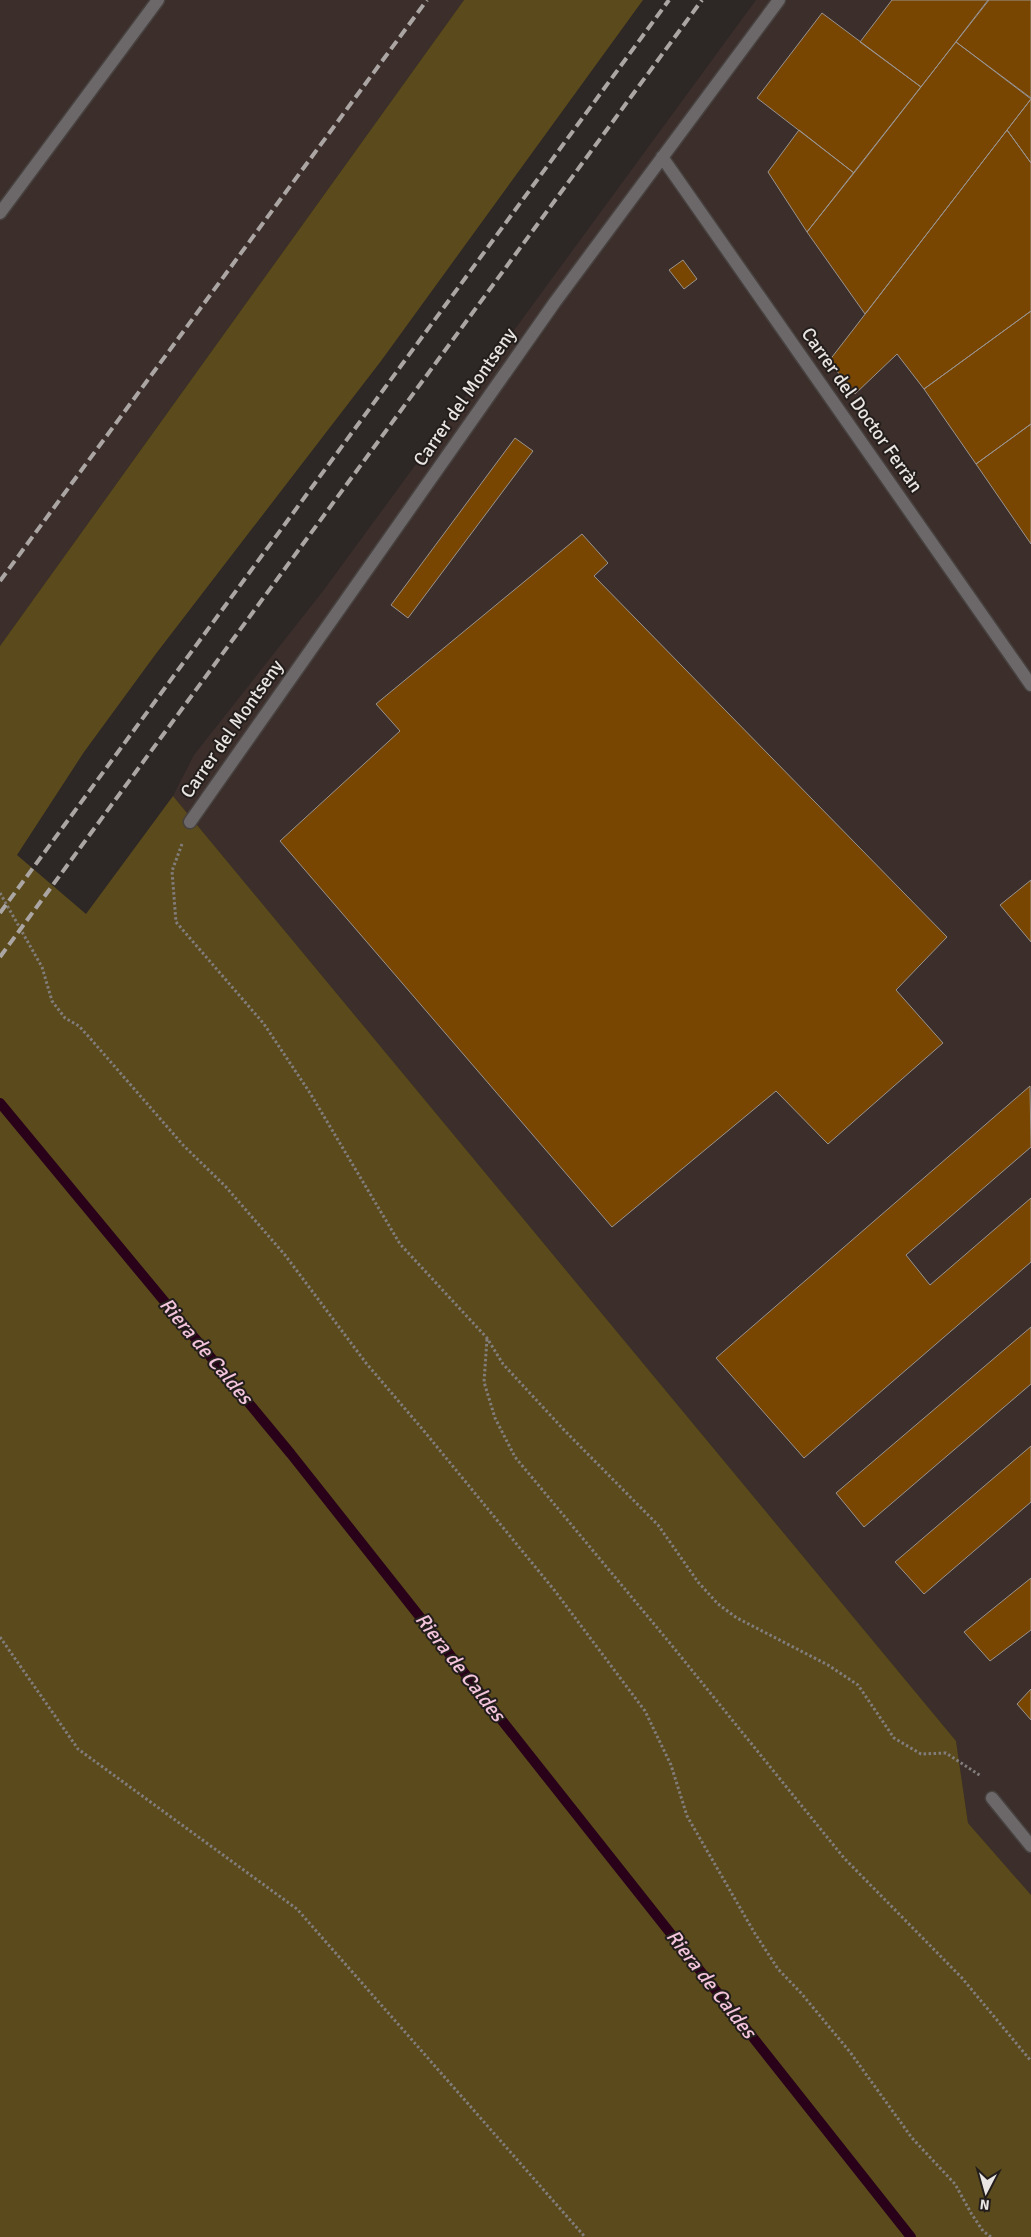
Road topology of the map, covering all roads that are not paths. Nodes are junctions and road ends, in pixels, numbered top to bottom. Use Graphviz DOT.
graph roads {
  1 [pos="158,0"];
  2 [pos="779,0"];
  3 [pos="662,157"];
  4 [pos="0,213"];
  5 [pos="1031,685"];
  6 [pos="190,822"];
  7 [pos="992,1798"];
  8 [pos="1031,1846"];
  1 -- 4 [label="street"];
  2 -- 3 [label="street, Carrer del Montseny"];
  3 -- 5 [label="street, Carrer del Doctor Ferràn"];
  3 -- 6 [label="street, Carrer del Montseny"];
  7 -- 8 [label="street"];
}
